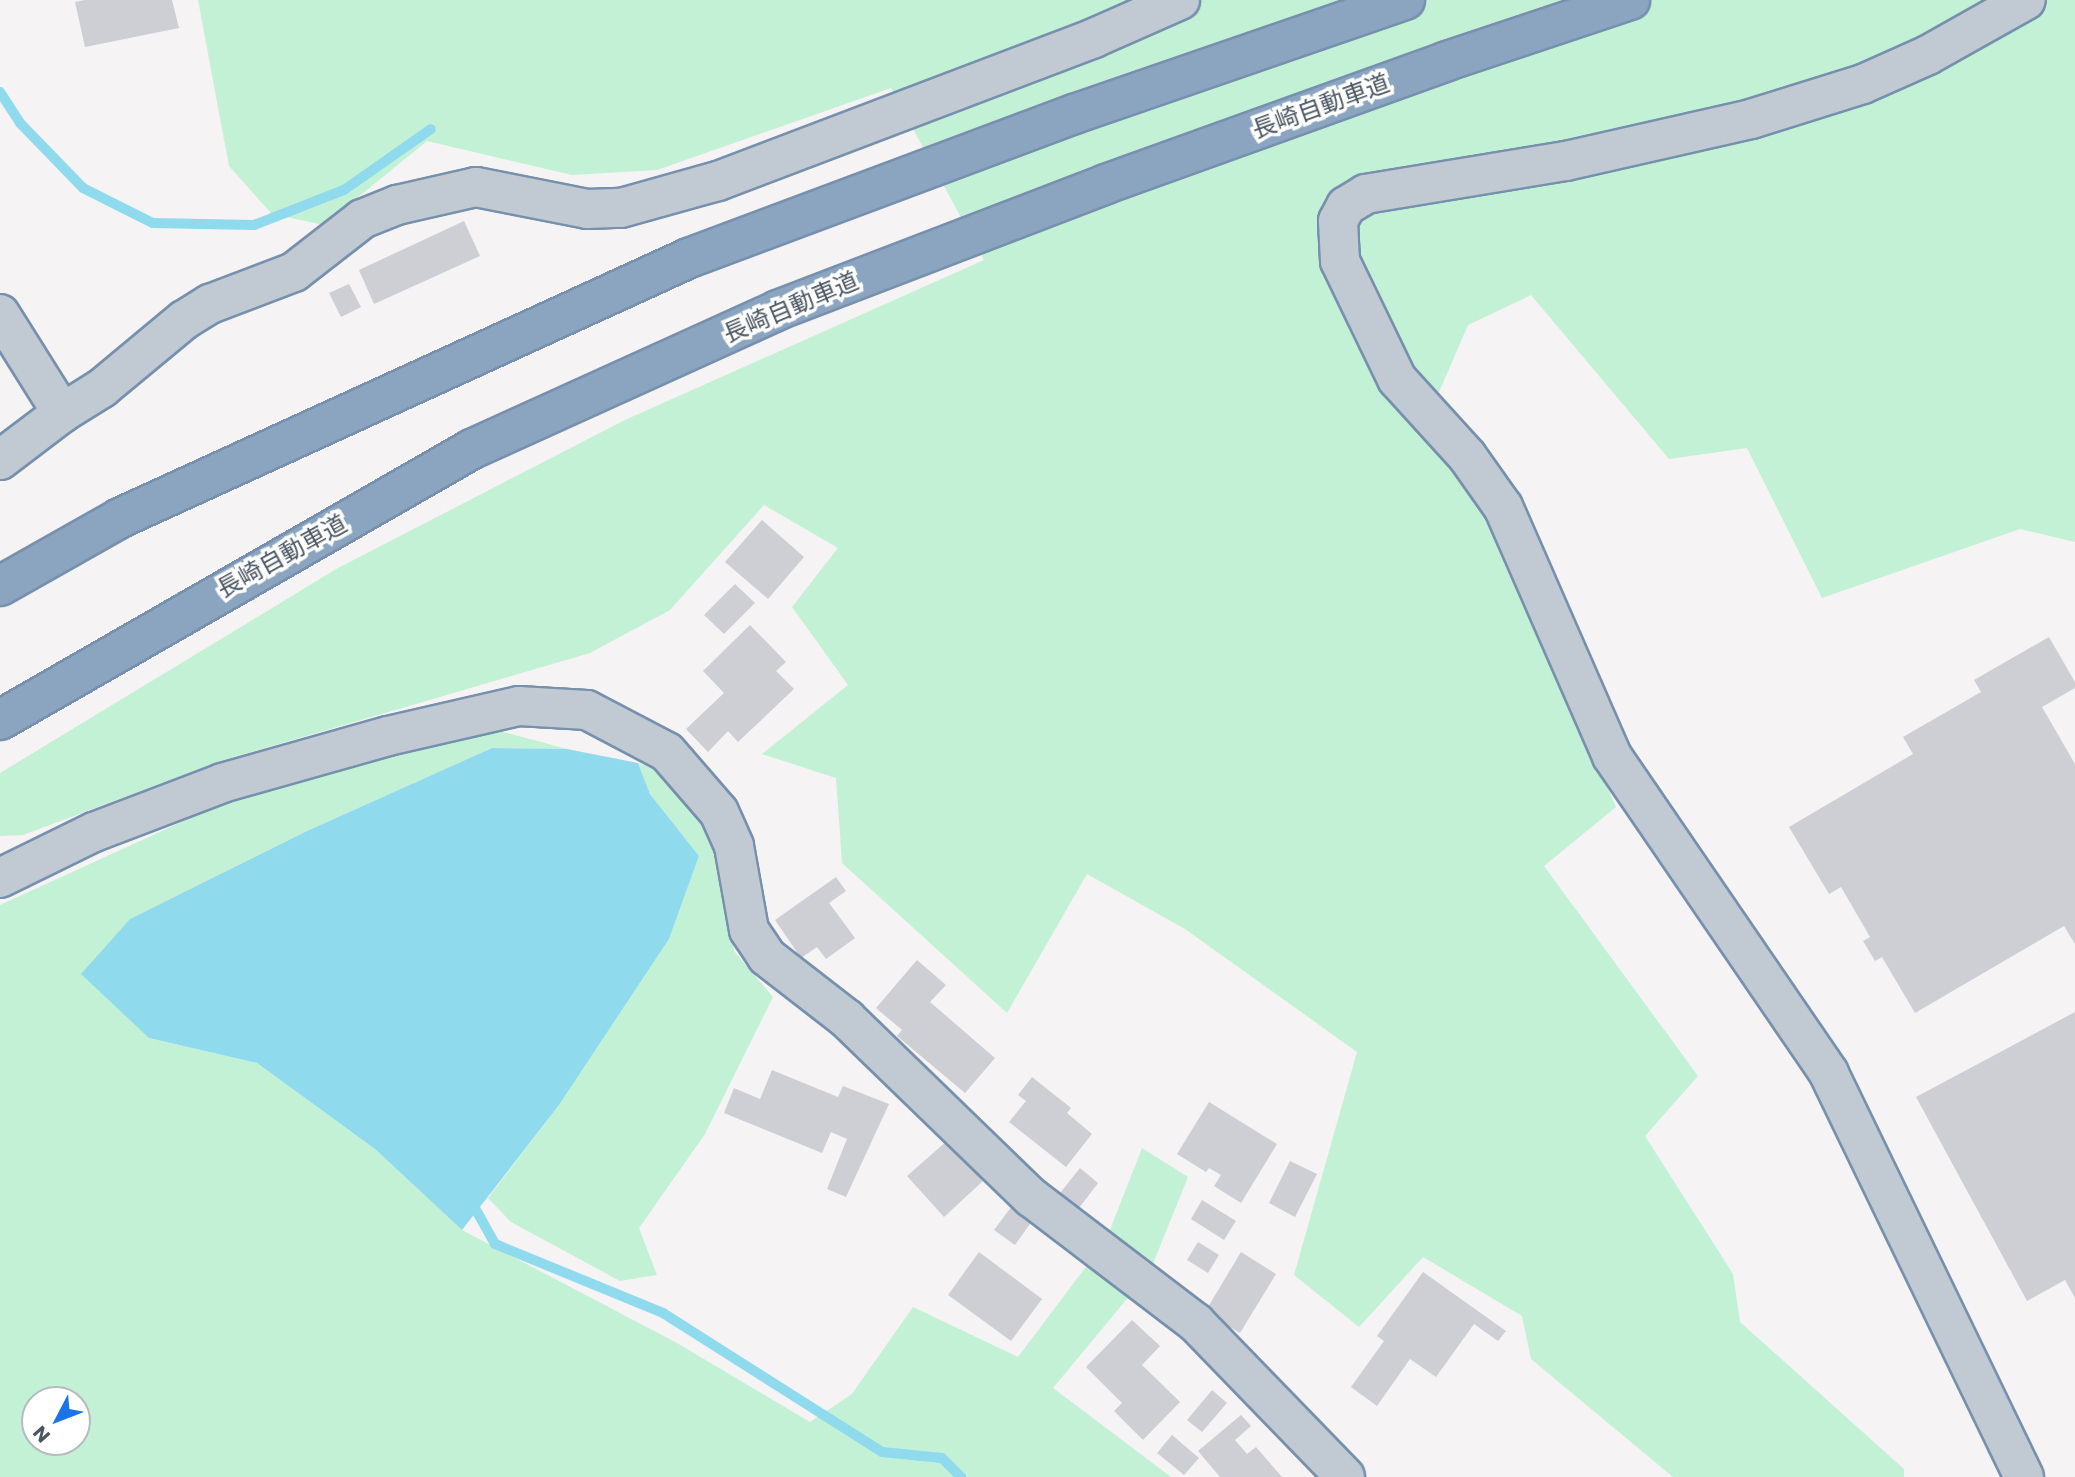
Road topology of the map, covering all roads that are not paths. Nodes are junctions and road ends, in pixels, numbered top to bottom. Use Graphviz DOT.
graph roads {
  1 [pos="1180,0"];
  2 [pos="1405,0"];
  3 [pos="1630,0"];
  4 [pos="2026,0"];
  5 [pos="0,314"];
  6 [pos="62,413"];
  7 [pos="0,460"];
  8 [pos="0,586"];
  9 [pos="0,720"];
  10 [pos="0,877"];
  11 [pos="1345,1477"];
  12 [pos="2024,1477"];
  1 -- 6 [label="street"];
  2 -- 8 [label="highway"];
  3 -- 9 [label="highway, 長崎自動車道"];
  4 -- 12 [label="street"];
  5 -- 6 [label="street"];
  6 -- 7 [label="street"];
  10 -- 11 [label="street"];
}
